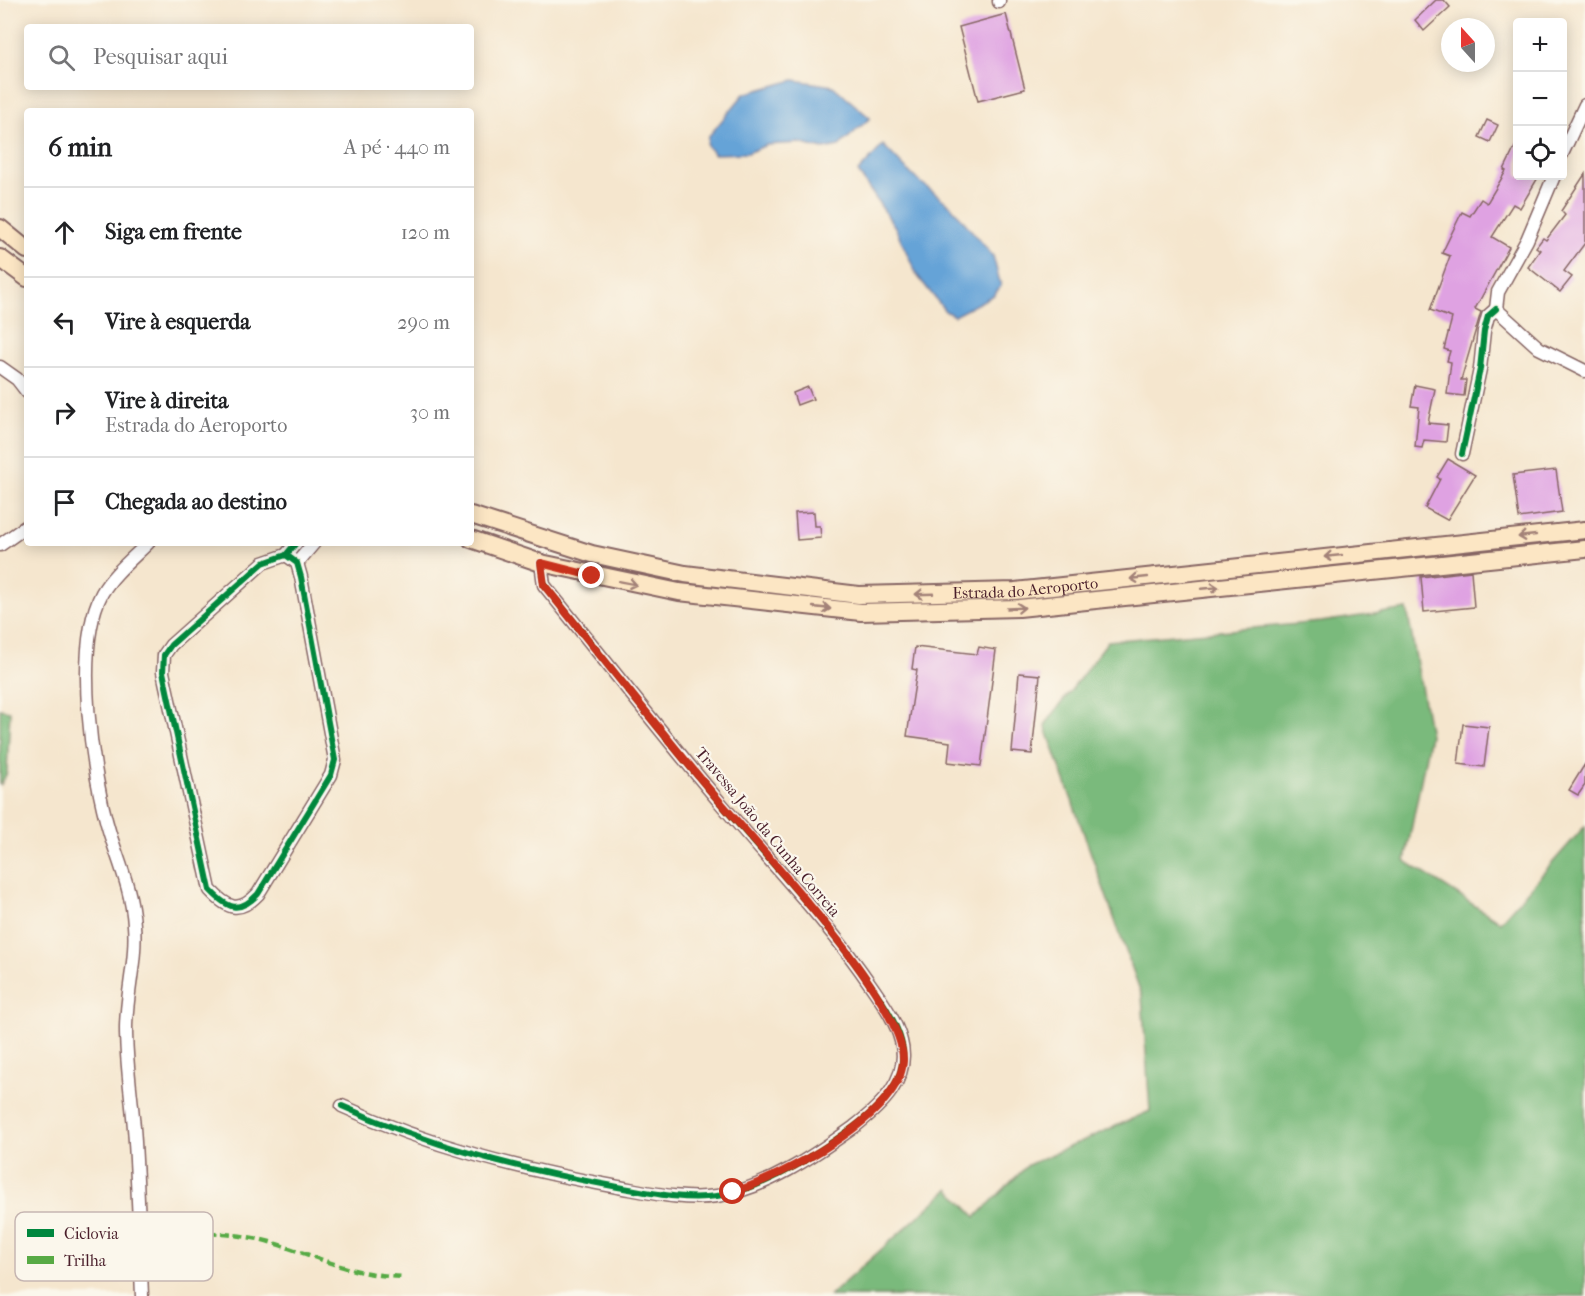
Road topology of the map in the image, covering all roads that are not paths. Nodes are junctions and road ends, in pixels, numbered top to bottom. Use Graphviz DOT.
graph roads {
  1 [pos="1585,105"];
  2 [pos="1567,145"];
  3 [pos="1552,180"];
  4 [pos="0,228"];
  5 [pos="24,248"];
  6 [pos="0,258"];
  7 [pos="24,276"];
  8 [pos="1496,309"];
  9 [pos="0,368"];
  10 [pos="1585,371"];
  11 [pos="24,388"];
  12 [pos="1462,454"];
  13 [pos="474,515"];
  14 [pos="24,528"];
  15 [pos="1585,530"];
  16 [pos="474,540"];
  17 [pos="0,545"];
  18 [pos="145,546"];
  19 [pos="294,546"];
  20 [pos="311,546"];
  21 [pos="1585,549"];
  22 [pos="286,555"];
  23 [pos="297,563"];
  24 [pos="541,563"];
  25 [pos="342,1106"];
  26 [pos="138,1212"];
  27 [pos="141,1281"];
  28 [pos="142,1296"];
  1 -- 2 [label="street"];
  3 -- 8 [label="street"];
  4 -- 5 [label="main road"];
  6 -- 7 [label="main road"];
  8 -- 10 [label="street"];
  8 -- 12 [label="street"];
  9 -- 11 [label="street"];
  15 -- 13 [label="main road, Estrada do Aeroporto, one-way"];
  14 -- 17 [label="street"];
  16 -- 24 [label="main road, Estrada do Aeroporto"];
  18 -- 26 [label="street"];
  19 -- 22 [label="street"];
  20 -- 23 [label="street"];
  24 -- 21 [label="main road, Estrada do Aeroporto, one-way"];
  22 -- 23 [label="street"];
  22 -- 23 [label="street"];
  24 -- 25 [label="street, Travessa João da Cunha Correia"];
  27 -- 28 [label="street"];
}
